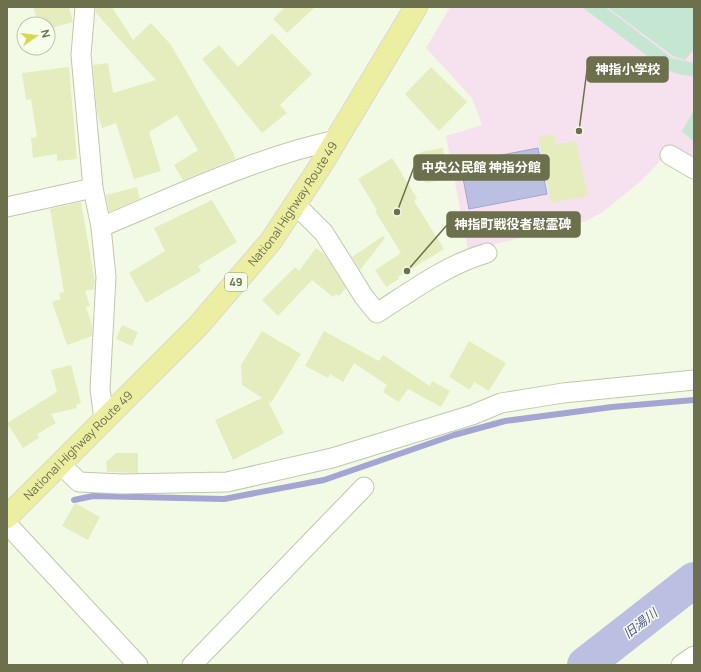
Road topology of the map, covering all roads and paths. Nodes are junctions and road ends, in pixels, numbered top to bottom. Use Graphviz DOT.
graph roads {
  1 [pos="85,7"];
  2 [pos="416,7"];
  3 [pos="336,140"];
  4 [pos="670,155"];
  5 [pos="694,169"];
  6 [pos="93,188"];
  7 [pos="295,204"];
  8 [pos="7,207"];
  9 [pos="101,227"];
  10 [pos="487,253"];
  11 [pos="694,380"];
  12 [pos="104,419"];
  13 [pos="60,464"];
  14 [pos="364,487"];
  15 [pos="7,517"];
  16 [pos="7,524"];
  17 [pos="694,656"];
  18 [pos="138,665"];
  19 [pos="192,665"];
  20 [pos="681,665"];
  1 -- 6 [label="street"];
  2 -- 3 [label="highway, National Highway Route 49 / 49"];
  3 -- 7 [label="highway, National Highway Route 49 / 49"];
  3 -- 9 [label="street"];
  4 -- 5 [label="street"];
  6 -- 8 [label="street"];
  6 -- 9 [label="street"];
  7 -- 10 [label="street"];
  7 -- 12 [label="highway, National Highway Route 49 / 49"];
  9 -- 12 [label="street"];
  11 -- 13 [label="street"];
  12 -- 13 [label="highway, National Highway Route 49 / 49"];
  13 -- 15 [label="highway, National Highway Route 49 / 49"];
  14 -- 19 [label="street"];
  16 -- 18 [label="street"];
  17 -- 20 [label="street"];
}
